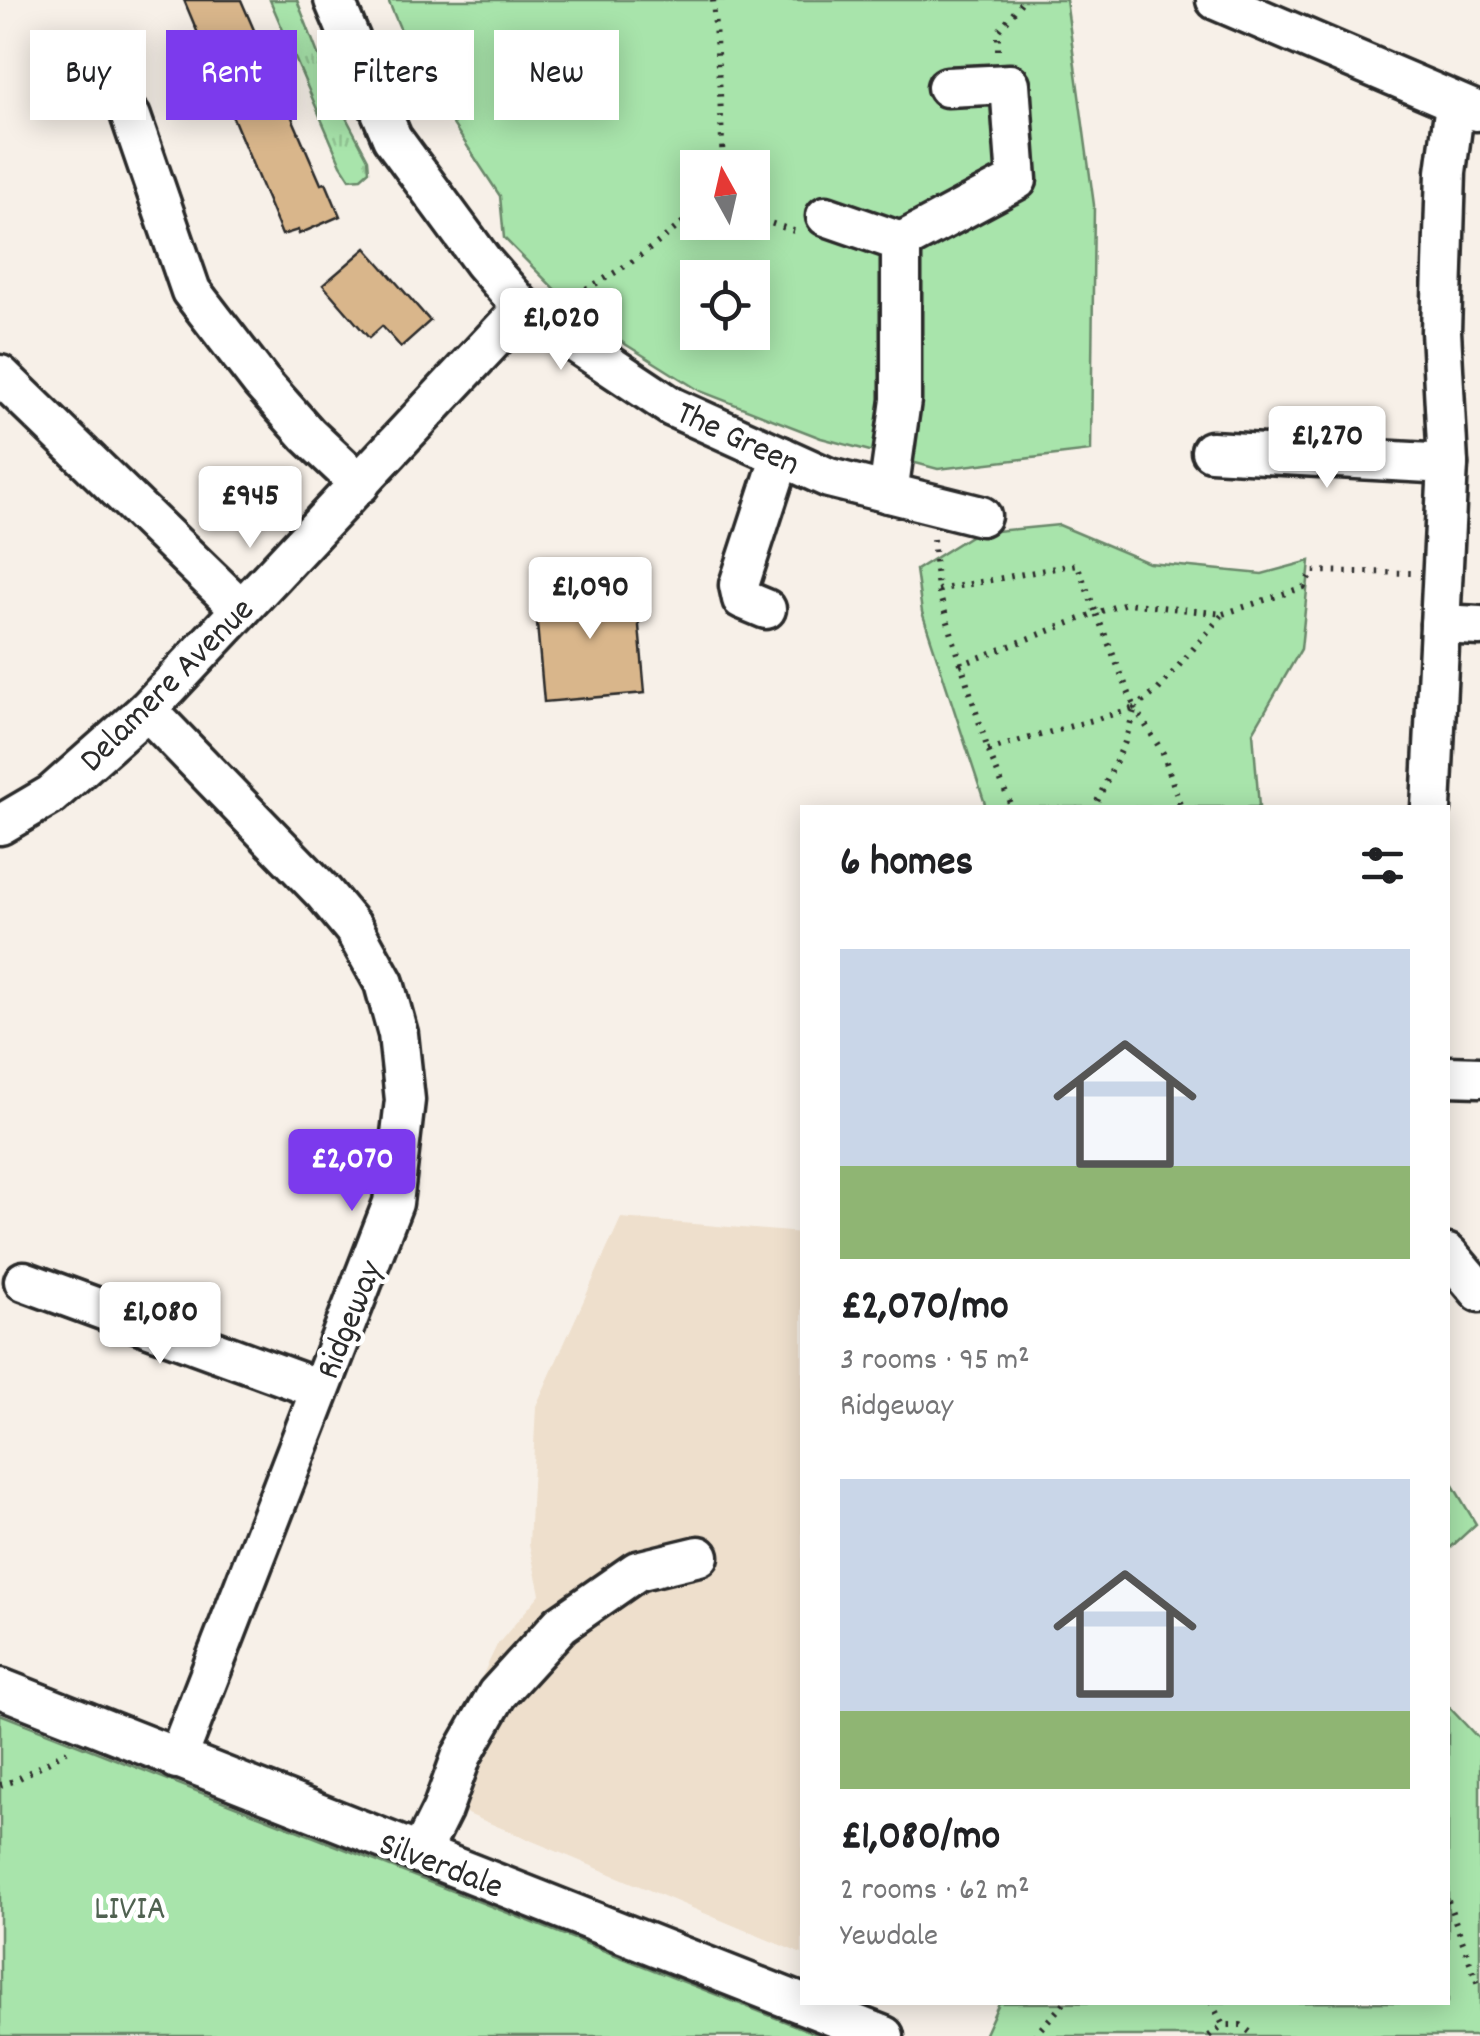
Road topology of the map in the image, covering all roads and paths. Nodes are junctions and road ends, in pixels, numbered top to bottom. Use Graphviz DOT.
graph roads {
  1 [pos="334,0"];
  2 [pos="713,0"];
  3 [pos="1023,0"];
  4 [pos="1216,0"];
  5 [pos="998,84"];
  6 [pos="946,87"];
  7 [pos="1468,108"];
  8 [pos="131,120"];
  9 [pos="722,150"];
  10 [pos="826,216"];
  11 [pos="680,225"];
  12 [pos="902,242"];
  13 [pos="523,308"];
  14 [pos="0,375"];
  15 [pos="1211,451"];
  16 [pos="782,456"];
  17 [pos="1448,464"];
  18 [pos="360,484"];
  19 [pos="888,492"];
  20 [pos="929,503"];
  21 [pos="981,516"];
  22 [pos="1442,574"];
  23 [pos="938,590"];
  24 [pos="241,609"];
  25 [pos="766,609"];
  26 [pos="1096,613"];
  27 [pos="1223,614"];
  28 [pos="1440,624"];
  29 [pos="1480,626"];
  30 [pos="960,665"];
  31 [pos="1134,708"];
  32 [pos="147,710"];
  33 [pos="988,750"];
  34 [pos="1011,805"];
  35 [pos="1095,805"];
  36 [pos="1180,805"];
  37 [pos="1431,805"];
  38 [pos="0,824"];
  39 [pos="1450,1076"];
  40 [pos="1480,1077"];
  41 [pos="1450,1256"];
  42 [pos="24,1281"];
  43 [pos="1480,1292"];
  44 [pos="319,1390"];
  45 [pos="699,1556"];
  46 [pos="0,1688"];
  47 [pos="101,1729"];
  48 [pos="177,1759"];
  49 [pos="0,1784"];
  50 [pos="420,1854"];
  51 [pos="1450,1907"];
  52 [pos="1480,1990"];
  53 [pos="800,2003"];
  54 [pos="805,2005"];
  55 [pos="1062,2005"];
  56 [pos="1212,2005"];
  57 [pos="1222,2026"];
  58 [pos="884,2036"];
  59 [pos="1034,2036"];
  60 [pos="1209,2036"];
  61 [pos="1254,2036"];
  1 -- 13 [label="street, The Green"];
  2 -- 9 [label="path"];
  3 -- 5 [label="path"];
  4 -- 7 [label="street"];
  5 -- 6 [label="street"];
  5 -- 12 [label="street"];
  7 -- 17 [label="street"];
  8 -- 18 [label="street"];
  10 -- 12 [label="street"];
  11 -- 13 [label="path"];
  12 -- 19 [label="street"];
  13 -- 16 [label="street, The Green"];
  13 -- 18 [label="street, Delamere Avenue"];
  14 -- 24 [label="street"];
  15 -- 17 [label="street"];
  16 -- 19 [label="street, The Green"];
  16 -- 25 [label="street"];
  17 -- 22 [label="street"];
  18 -- 24 [label="street, Delamere Avenue"];
  19 -- 20 [label="street, The Green"];
  20 -- 21 [label="street, The Green"];
  20 -- 23 [label="path"];
  22 -- 27 [label="path"];
  22 -- 28 [label="street"];
  23 -- 26 [label="path"];
  23 -- 30 [label="path"];
  24 -- 32 [label="street, Delamere Avenue"];
  26 -- 27 [label="path"];
  26 -- 30 [label="path"];
  26 -- 31 [label="path"];
  27 -- 31 [label="path"];
  28 -- 29 [label="street"];
  28 -- 37 [label="street"];
  30 -- 33 [label="path"];
  31 -- 33 [label="path"];
  31 -- 35 [label="path"];
  31 -- 36 [label="path"];
  32 -- 38 [label="street, Delamere Avenue"];
  32 -- 44 [label="street, Ridgeway"];
  33 -- 34 [label="path"];
  39 -- 40 [label="street"];
  41 -- 43 [label="street"];
  42 -- 44 [label="street"];
  44 -- 48 [label="street, Ridgeway"];
  45 -- 50 [label="street"];
  46 -- 47 [label="street, Silverdale"];
  47 -- 48 [label="street, Silverdale"];
  47 -- 49 [label="path"];
  48 -- 50 [label="street, Silverdale"];
  50 -- 53 [label="street, Silverdale"];
  51 -- 52 [label="path"];
  54 -- 58 [label="street, Silverdale"];
  55 -- 59 [label="path"];
  56 -- 57 [label="path"];
  57 -- 60 [label="path"];
  57 -- 61 [label="path"];
}
